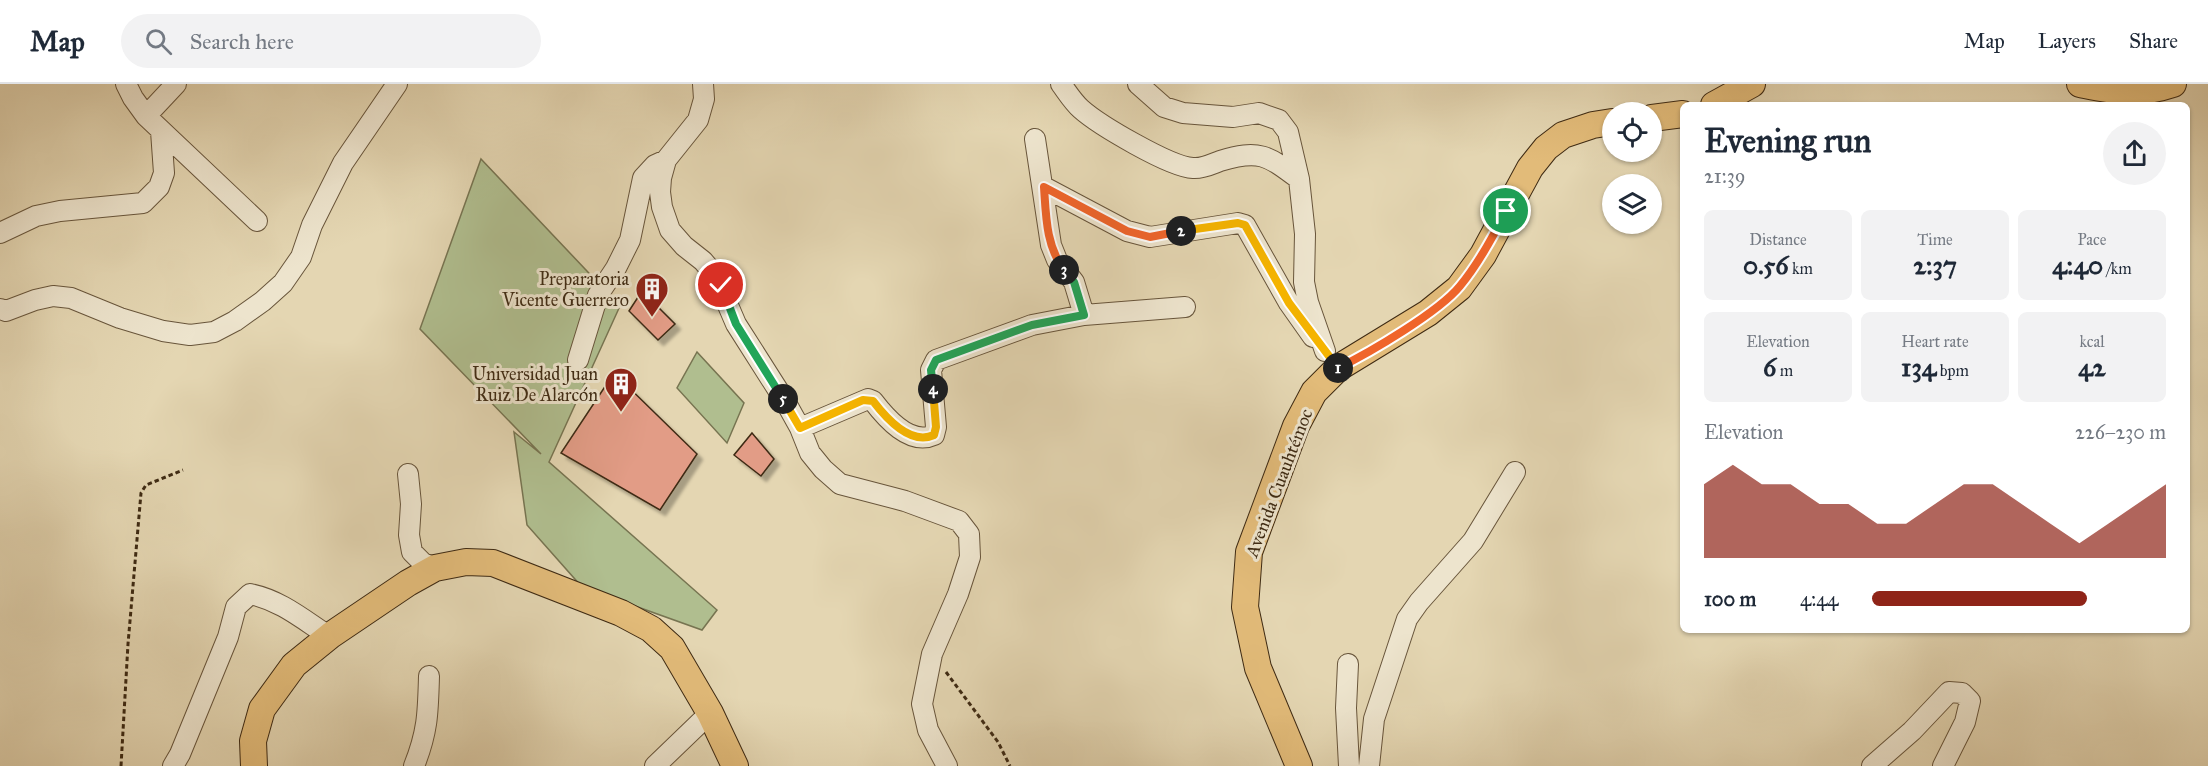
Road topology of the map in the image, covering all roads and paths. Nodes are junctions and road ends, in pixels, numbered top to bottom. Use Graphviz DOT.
graph roads {
  1 [pos="126,84"];
  2 [pos="176,84"];
  3 [pos="397,84"];
  4 [pos="703,84"];
  5 [pos="1061,84"];
  6 [pos="1138,84"];
  7 [pos="1752,84"];
  8 [pos="2080,84"];
  9 [pos="2173,84"];
  10 [pos="1719,102"];
  11 [pos="1680,114"];
  12 [pos="146,116"];
  13 [pos="1662,117"];
  14 [pos="1602,124"];
  15 [pos="161,132"];
  16 [pos="1035,139"];
  17 [pos="666,160"];
  18 [pos="1299,179"];
  19 [pos="1044,187"];
  20 [pos="257,220"];
  21 [pos="0,233"];
  22 [pos="1185,307"];
  23 [pos="0,309"];
  24 [pos="1084,315"];
  25 [pos="578,360"];
  26 [pos="1332,360"];
  27 [pos="800,428"];
  28 [pos="183,470"];
  29 [pos="1515,472"];
  30 [pos="408,474"];
  31 [pos="435,568"];
  32 [pos="330,635"];
  33 [pos="932,654"];
  34 [pos="1348,664"];
  35 [pos="429,676"];
  36 [pos="710,712"];
  37 [pos="121,766"];
  38 [pos="173,766"];
  39 [pos="254,766"];
  40 [pos="414,766"];
  41 [pos="655,766"];
  42 [pos="735,766"];
  43 [pos="947,766"];
  44 [pos="1010,766"];
  45 [pos="1299,766"];
  46 [pos="1349,766"];
  47 [pos="1369,766"];
  48 [pos="1872,766"];
  49 [pos="1943,766"];
  1 -- 12 [label="street"];
  2 -- 12 [label="street"];
  3 -- 23 [label="street"];
  4 -- 17 [label="street"];
  5 -- 18 [label="street"];
  6 -- 18 [label="street"];
  7 -- 10 [label="main road"];
  8 -- 9 [label="main road"];
  11 -- 13 [label="main road"];
  12 -- 15 [label="street"];
  14 -- 26 [label="main road, Avenida Cuauhtémoc"];
  15 -- 20 [label="street"];
  15 -- 21 [label="street"];
  16 -- 19 [label="street"];
  17 -- 25 [label="street"];
  17 -- 27 [label="street"];
  18 -- 26 [label="street"];
  19 -- 24 [label="street"];
  19 -- 26 [label="street"];
  22 -- 24 [label="street"];
  24 -- 27 [label="street"];
  26 -- 45 [label="main road, Avenida Cuauhtémoc"];
  27 -- 33 [label="street"];
  28 -- 37 [label="path"];
  29 -- 47 [label="street"];
  30 -- 31 [label="street"];
  31 -- 32 [label="main road"];
  31 -- 36 [label="main road"];
  32 -- 38 [label="street"];
  32 -- 39 [label="main road"];
  33 -- 43 [label="street"];
  33 -- 44 [label="path"];
  34 -- 46 [label="street"];
  35 -- 40 [label="street"];
  36 -- 41 [label="street"];
  36 -- 42 [label="main road"];
  48 -- 49 [label="street"];
}
